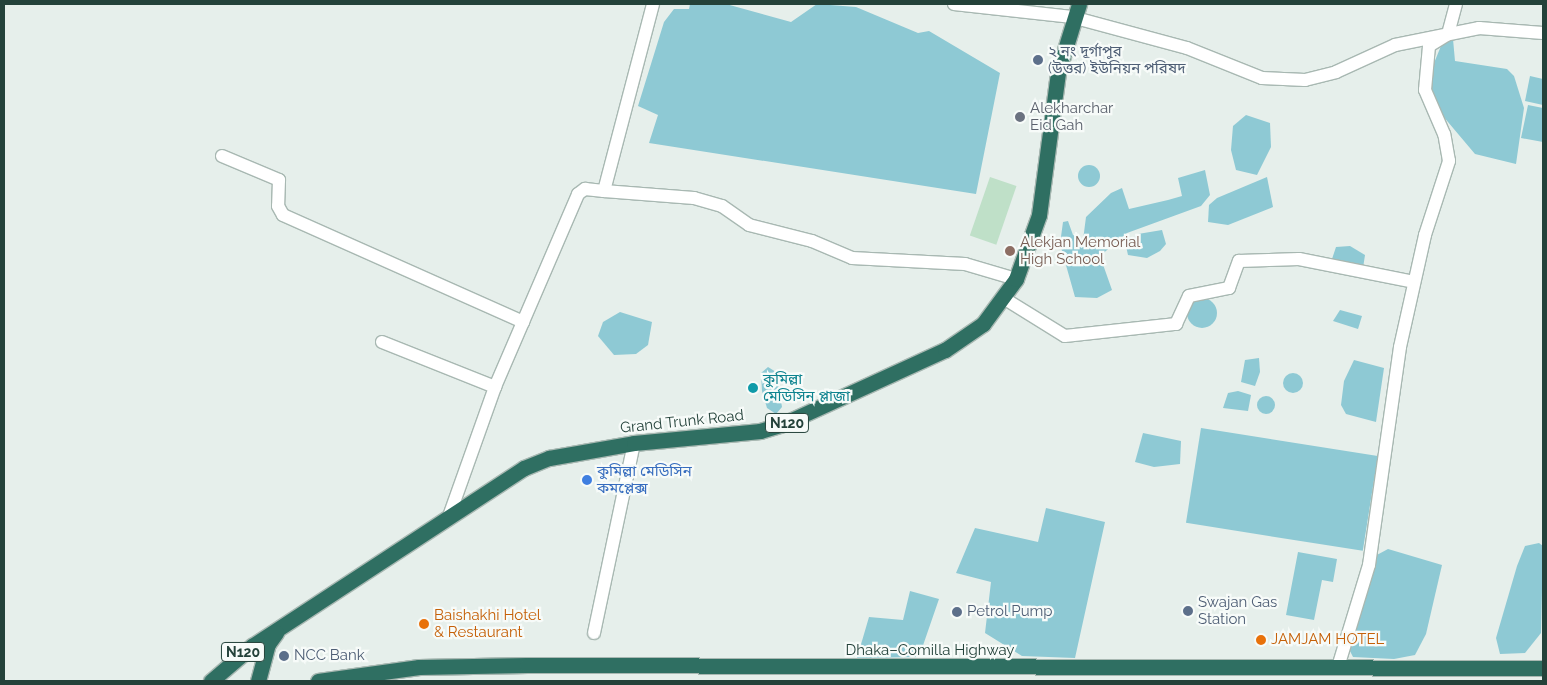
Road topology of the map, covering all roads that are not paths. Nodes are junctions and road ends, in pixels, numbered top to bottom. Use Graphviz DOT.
graph roads {
  1 [pos="653,4"];
  2 [pos="954,4"];
  3 [pos="1079,4"];
  4 [pos="1456,4"];
  5 [pos="1072,18"];
  6 [pos="1543,33"];
  7 [pos="1448,34"];
  8 [pos="222,156"];
  9 [pos="604,191"];
  10 [pos="1016,279"];
  11 [pos="1414,282"];
  12 [pos="1005,299"];
  13 [pos="523,322"];
  14 [pos="382,342"];
  15 [pos="495,387"];
  16 [pos="634,443"];
  17 [pos="448,519"];
  18 [pos="594,633"];
  19 [pos="258,651"];
  20 [pos="1338,667"];
  21 [pos="1543,668"];
  22 [pos="211,681"];
  23 [pos="258,681"];
  24 [pos="318,681"];
  1 -- 9 [label="street"];
  2 -- 5 [label="street"];
  3 -- 5 [label="highway, Grand Trunk Road / N120"];
  4 -- 7 [label="street"];
  5 -- 7 [label="street"];
  5 -- 10 [label="highway, Grand Trunk Road / N120"];
  6 -- 7 [label="street"];
  7 -- 11 [label="street"];
  8 -- 13 [label="street"];
  9 -- 10 [label="street"];
  9 -- 13 [label="street"];
  10 -- 12 [label="highway, Grand Trunk Road / N120"];
  11 -- 12 [label="street"];
  11 -- 20 [label="street"];
  12 -- 16 [label="highway, Grand Trunk Road / N120"];
  13 -- 15 [label="street"];
  14 -- 15 [label="street"];
  15 -- 17 [label="street"];
  16 -- 17 [label="highway, Grand Trunk Road / N120"];
  16 -- 18 [label="street"];
  17 -- 19 [label="highway, Grand Trunk Road / N120"];
  19 -- 22 [label="highway, Grand Trunk Road / N120"];
  19 -- 23 [label="highway, Grand Trunk Road / N120"];
  20 -- 21 [label="highway, Dhaka–Comilla Highway"];
  20 -- 24 [label="highway, Dhaka–Comilla Highway"];
}
